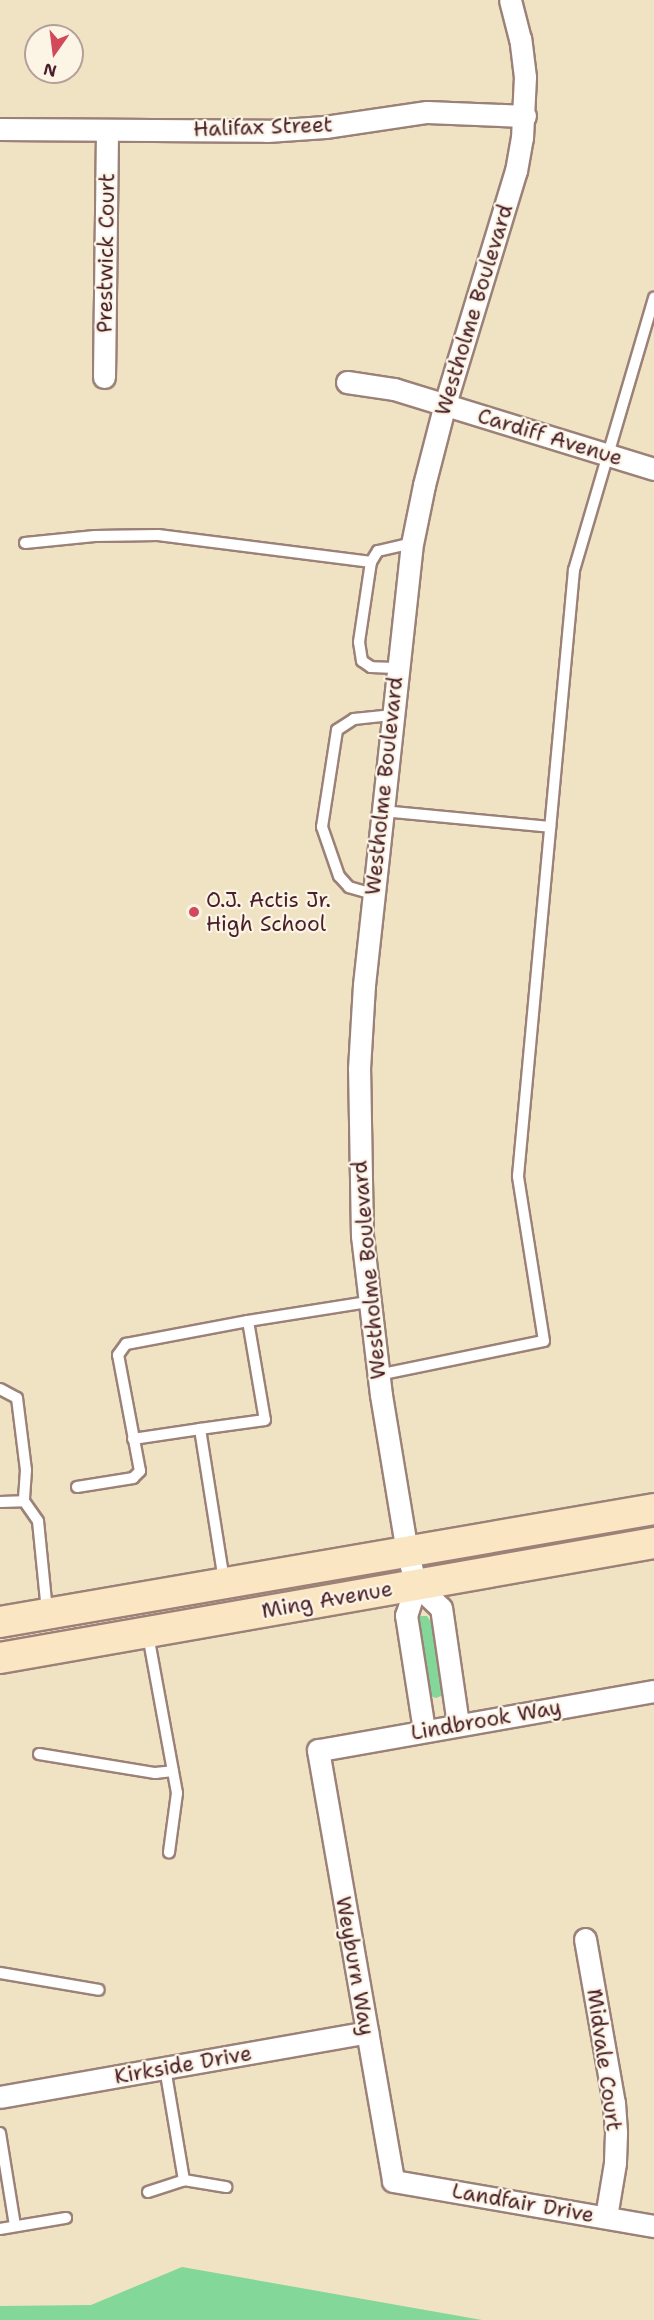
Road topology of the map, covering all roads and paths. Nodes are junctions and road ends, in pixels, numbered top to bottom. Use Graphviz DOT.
graph roads {
  1 [pos="510,0"];
  2 [pos="525,116"];
  3 [pos="0,129"];
  4 [pos="107,130"];
  5 [pos="654,298"];
  6 [pos="104,377"];
  7 [pos="347,382"];
  8 [pos="445,404"];
  9 [pos="608,455"];
  10 [pos="654,469"];
  11 [pos="25,543"];
  12 [pos="412,543"];
  13 [pos="371,562"];
  14 [pos="396,668"];
  15 [pos="391,715"];
  16 [pos="382,811"];
  17 [pos="550,827"];
  18 [pos="373,894"];
  19 [pos="368,1302"];
  20 [pos="248,1322"];
  21 [pos="378,1375"];
  22 [pos="0,1389"];
  23 [pos="200,1429"];
  24 [pos="133,1439"];
  25 [pos="77,1486"];
  26 [pos="24,1501"];
  27 [pos="0,1502"];
  28 [pos="654,1509"];
  29 [pos="654,1544"];
  30 [pos="407,1552"];
  31 [pos="225,1584"];
  32 [pos="416,1585"];
  33 [pos="47,1614"];
  34 [pos="0,1622"];
  35 [pos="147,1632"];
  36 [pos="0,1658"];
  37 [pos="654,1691"];
  38 [pos="458,1724"];
  39 [pos="424,1731"];
  40 [pos="318,1750"];
  41 [pos="39,1754"];
  42 [pos="173,1771"];
  43 [pos="169,1852"];
  44 [pos="585,1938"];
  45 [pos="0,1973"];
  46 [pos="99,1990"];
  47 [pos="367,2032"];
  48 [pos="165,2068"];
  49 [pos="0,2097"];
  50 [pos="0,2133"];
  51 [pos="184,2180"];
  52 [pos="393,2181"];
  53 [pos="226,2187"];
  54 [pos="148,2192"];
  55 [pos="66,2217"];
  56 [pos="606,2217"];
  57 [pos="15,2226"];
  58 [pos="654,2226"];
  59 [pos="0,2229"];
  1 -- 2 [label="street, Westholme Boulevard"];
  2 -- 4 [label="street, Halifax Street"];
  2 -- 8 [label="street, Westholme Boulevard"];
  3 -- 4 [label="street, Halifax Street"];
  4 -- 6 [label="street, Prestwick Court"];
  5 -- 9 [label="lane"];
  7 -- 8 [label="street, Cardiff Avenue"];
  8 -- 9 [label="street, Cardiff Avenue"];
  8 -- 12 [label="street, Westholme Boulevard"];
  9 -- 10 [label="street, Cardiff Avenue"];
  9 -- 17 [label="lane"];
  11 -- 13 [label="lane"];
  12 -- 13 [label="lane"];
  12 -- 14 [label="street, Westholme Boulevard"];
  13 -- 14 [label="lane"];
  14 -- 15 [label="street, Westholme Boulevard"];
  15 -- 16 [label="street, Westholme Boulevard"];
  15 -- 18 [label="lane"];
  16 -- 17 [label="lane"];
  16 -- 18 [label="street, Westholme Boulevard"];
  17 -- 21 [label="lane"];
  18 -- 19 [label="street, Westholme Boulevard"];
  19 -- 20 [label="lane"];
  19 -- 21 [label="street, Westholme Boulevard"];
  20 -- 23 [label="lane"];
  20 -- 24 [label="lane"];
  21 -- 30 [label="street, Westholme Boulevard"];
  22 -- 26 [label="lane"];
  23 -- 24 [label="lane"];
  23 -- 31 [label="lane"];
  24 -- 25 [label="lane"];
  26 -- 27 [label="lane"];
  26 -- 33 [label="lane"];
  28 -- 30 [label="main road, Ming Avenue"];
  29 -- 32 [label="main road, Ming Avenue"];
  30 -- 31 [label="main road, Ming Avenue"];
  30 -- 32 [label="street, Westholme Boulevard"];
  31 -- 33 [label="main road, Ming Avenue"];
  32 -- 35 [label="main road, Ming Avenue"];
  32 -- 38 [label="street"];
  32 -- 39 [label="street"];
  33 -- 34 [label="main road, Ming Avenue"];
  35 -- 36 [label="main road, Ming Avenue"];
  35 -- 42 [label="lane"];
  37 -- 38 [label="street, Lindbrook Way"];
  38 -- 39 [label="street, Lindbrook Way"];
  39 -- 40 [label="street, Lindbrook Way"];
  40 -- 47 [label="street, Weyburn Way"];
  41 -- 42 [label="lane"];
  42 -- 43 [label="lane"];
  44 -- 56 [label="street, Midvale Court"];
  45 -- 46 [label="lane"];
  47 -- 48 [label="street, Kirkside Drive"];
  47 -- 52 [label="street, Weyburn Way"];
  48 -- 49 [label="street, Kirkside Drive"];
  48 -- 51 [label="lane"];
  50 -- 57 [label="lane"];
  51 -- 53 [label="lane"];
  51 -- 54 [label="lane"];
  52 -- 56 [label="street, Landfair Drive"];
  55 -- 57 [label="lane"];
  56 -- 58 [label="street, Landfair Drive"];
  57 -- 59 [label="lane"];
}
